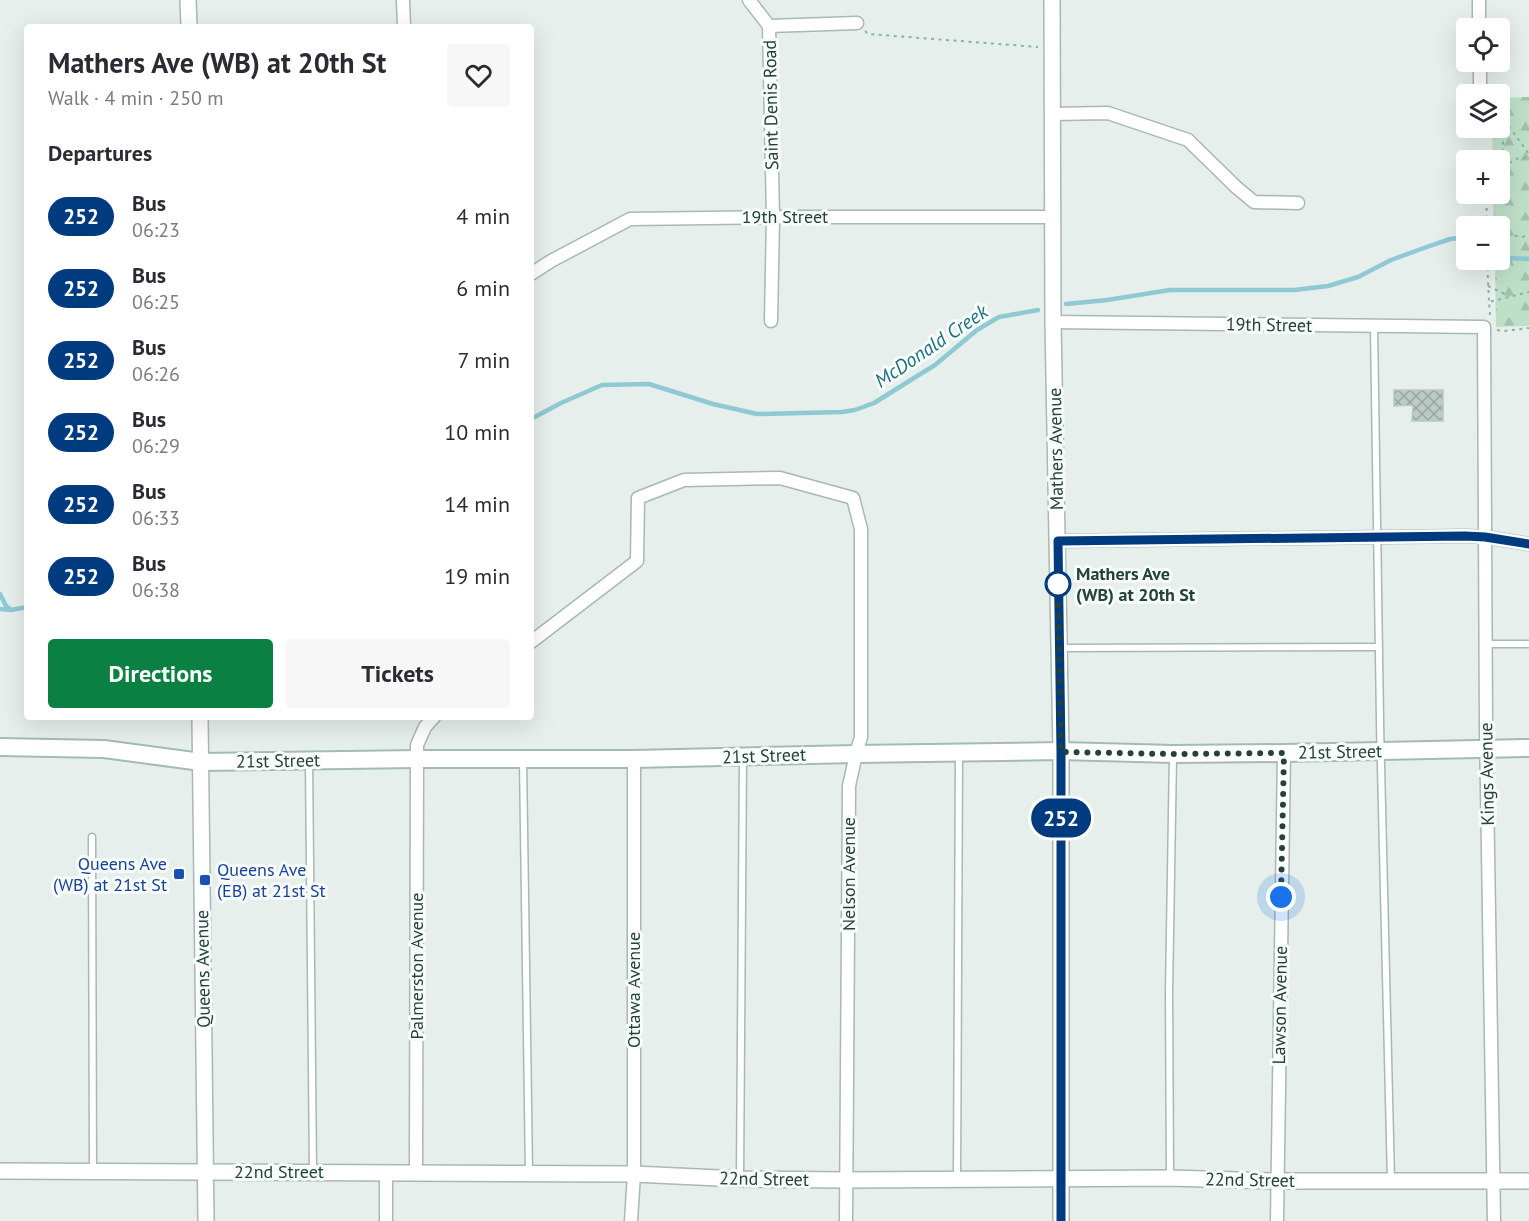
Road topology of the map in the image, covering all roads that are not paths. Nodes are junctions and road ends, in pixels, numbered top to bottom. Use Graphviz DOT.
graph roads {
  1 [pos="188,0"];
  2 [pos="403,0"];
  3 [pos="749,0"];
  4 [pos="1052,0"];
  5 [pos="1479,0"];
  6 [pos="1479,18"];
  7 [pos="857,23"];
  8 [pos="189,24"];
  9 [pos="404,24"];
  10 [pos="770,26"];
  11 [pos="1052,114"];
  12 [pos="1299,203"];
  13 [pos="773,217"];
  14 [pos="1053,217"];
  15 [pos="534,272"];
  16 [pos="771,321"];
  17 [pos="1053,322"];
  18 [pos="1374,327"];
  19 [pos="1484,327"];
  20 [pos="1376,537"];
  21 [pos="1485,537"];
  22 [pos="1058,541"];
  23 [pos="1529,544"];
  24 [pos="534,640"];
  25 [pos="1485,644"];
  26 [pos="1529,644"];
  27 [pos="1378,647"];
  28 [pos="1059,648"];
  29 [pos="200,720"];
  30 [pos="431,720"];
  31 [pos="0,747"];
  32 [pos="1486,748"];
  33 [pos="1529,748"];
  34 [pos="1061,752"];
  35 [pos="1380,752"];
  36 [pos="959,753"];
  37 [pos="1284,753"];
  38 [pos="856,754"];
  39 [pos="1173,754"];
  40 [pos="743,757"];
  41 [pos="417,759"];
  42 [pos="634,759"];
  43 [pos="523,760"];
  44 [pos="309,761"];
  45 [pos="201,762"];
  46 [pos="92,837"];
  47 [pos="0,1171"];
  48 [pos="93,1171"];
  49 [pos="204,1172"];
  50 [pos="313,1172"];
  51 [pos="386,1173"];
  52 [pos="416,1174"];
  53 [pos="529,1174"];
  54 [pos="634,1174"];
  55 [pos="1062,1178"];
  56 [pos="1170,1178"];
  57 [pos="740,1179"];
  58 [pos="846,1180"];
  59 [pos="957,1180"];
  60 [pos="1276,1181"];
  61 [pos="1494,1181"];
  62 [pos="1529,1181"];
  63 [pos="1391,1182"];
  64 [pos="206,1221"];
  65 [pos="386,1221"];
  66 [pos="631,1221"];
  67 [pos="846,1221"];
  68 [pos="1061,1221"];
  69 [pos="1277,1221"];
  70 [pos="1494,1221"];
  1 -- 8 [label="street"];
  2 -- 9 [label="street"];
  3 -- 10 [label="street, Saint Denis Road"];
  4 -- 11 [label="street, Mathers Avenue"];
  5 -- 6 [label="street"];
  7 -- 10 [label="street"];
  10 -- 13 [label="street, Saint Denis Road"];
  11 -- 12 [label="street"];
  11 -- 14 [label="street, Mathers Avenue"];
  13 -- 14 [label="street, 19th Street"];
  13 -- 15 [label="street, 19th Street"];
  13 -- 16 [label="street"];
  14 -- 17 [label="street, Mathers Avenue"];
  17 -- 18 [label="street, 19th Street"];
  17 -- 22 [label="street, Mathers Avenue"];
  18 -- 19 [label="street, 19th Street"];
  18 -- 20 [label="lane"];
  19 -- 21 [label="street, Kings Avenue"];
  20 -- 21 [label="street"];
  20 -- 22 [label="street"];
  20 -- 27 [label="lane"];
  21 -- 23 [label="street"];
  21 -- 25 [label="street, Kings Avenue"];
  22 -- 28 [label="street, Mathers Avenue"];
  24 -- 38 [label="street, Nelson Avenue"];
  25 -- 26 [label="lane"];
  25 -- 32 [label="street, Kings Avenue"];
  27 -- 28 [label="lane"];
  27 -- 35 [label="lane"];
  28 -- 34 [label="street, Mathers Avenue"];
  29 -- 45 [label="street, Queens Avenue"];
  30 -- 41 [label="street, Palmerston Avenue"];
  31 -- 45 [label="main road, 21st Street"];
  32 -- 33 [label="main road, 21st Street"];
  32 -- 35 [label="main road, 21st Street"];
  32 -- 61 [label="street, Kings Avenue"];
  34 -- 36 [label="main road, 21st Street"];
  34 -- 39 [label="main road, 21st Street"];
  34 -- 55 [label="street, Mathers Avenue"];
  35 -- 37 [label="main road, 21st Street"];
  35 -- 63 [label="lane"];
  36 -- 38 [label="main road, 21st Street"];
  36 -- 59 [label="lane"];
  37 -- 39 [label="main road, 21st Street"];
  37 -- 60 [label="street, Lawson Avenue"];
  38 -- 40 [label="main road, 21st Street"];
  38 -- 58 [label="street, Nelson Avenue"];
  39 -- 56 [label="lane"];
  40 -- 42 [label="main road, 21st Street"];
  40 -- 57 [label="lane"];
  41 -- 43 [label="main road, 21st Street"];
  41 -- 44 [label="main road, 21st Street"];
  41 -- 52 [label="street, Palmerston Avenue"];
  42 -- 43 [label="main road, 21st Street"];
  42 -- 54 [label="street, Ottawa Avenue"];
  43 -- 53 [label="lane"];
  44 -- 45 [label="main road, 21st Street"];
  44 -- 50 [label="lane"];
  45 -- 49 [label="street, Queens Avenue"];
  46 -- 48 [label="lane"];
  47 -- 48 [label="street, 22nd Street"];
  48 -- 49 [label="street, 22nd Street"];
  49 -- 50 [label="street, 22nd Street"];
  49 -- 64 [label="street, Queens Avenue"];
  50 -- 51 [label="street, 22nd Street"];
  51 -- 52 [label="street, 22nd Street"];
  51 -- 65 [label="street"];
  52 -- 53 [label="street, 22nd Street"];
  53 -- 54 [label="street, 22nd Street"];
  54 -- 57 [label="street, 22nd Street"];
  54 -- 66 [label="street, Ottawa Avenue"];
  55 -- 56 [label="street, 22nd Street"];
  55 -- 59 [label="street, 22nd Street"];
  55 -- 68 [label="street, Mathers Avenue"];
  56 -- 60 [label="street, 22nd Street"];
  57 -- 58 [label="street, 22nd Street"];
  58 -- 59 [label="street, 22nd Street"];
  58 -- 67 [label="street, Nelson Avenue"];
  60 -- 63 [label="street, 22nd Street"];
  60 -- 69 [label="street, Lawson Avenue"];
  61 -- 62 [label="street, 22nd Street"];
  61 -- 63 [label="street, 22nd Street"];
  61 -- 70 [label="street, Kings Avenue"];
}
